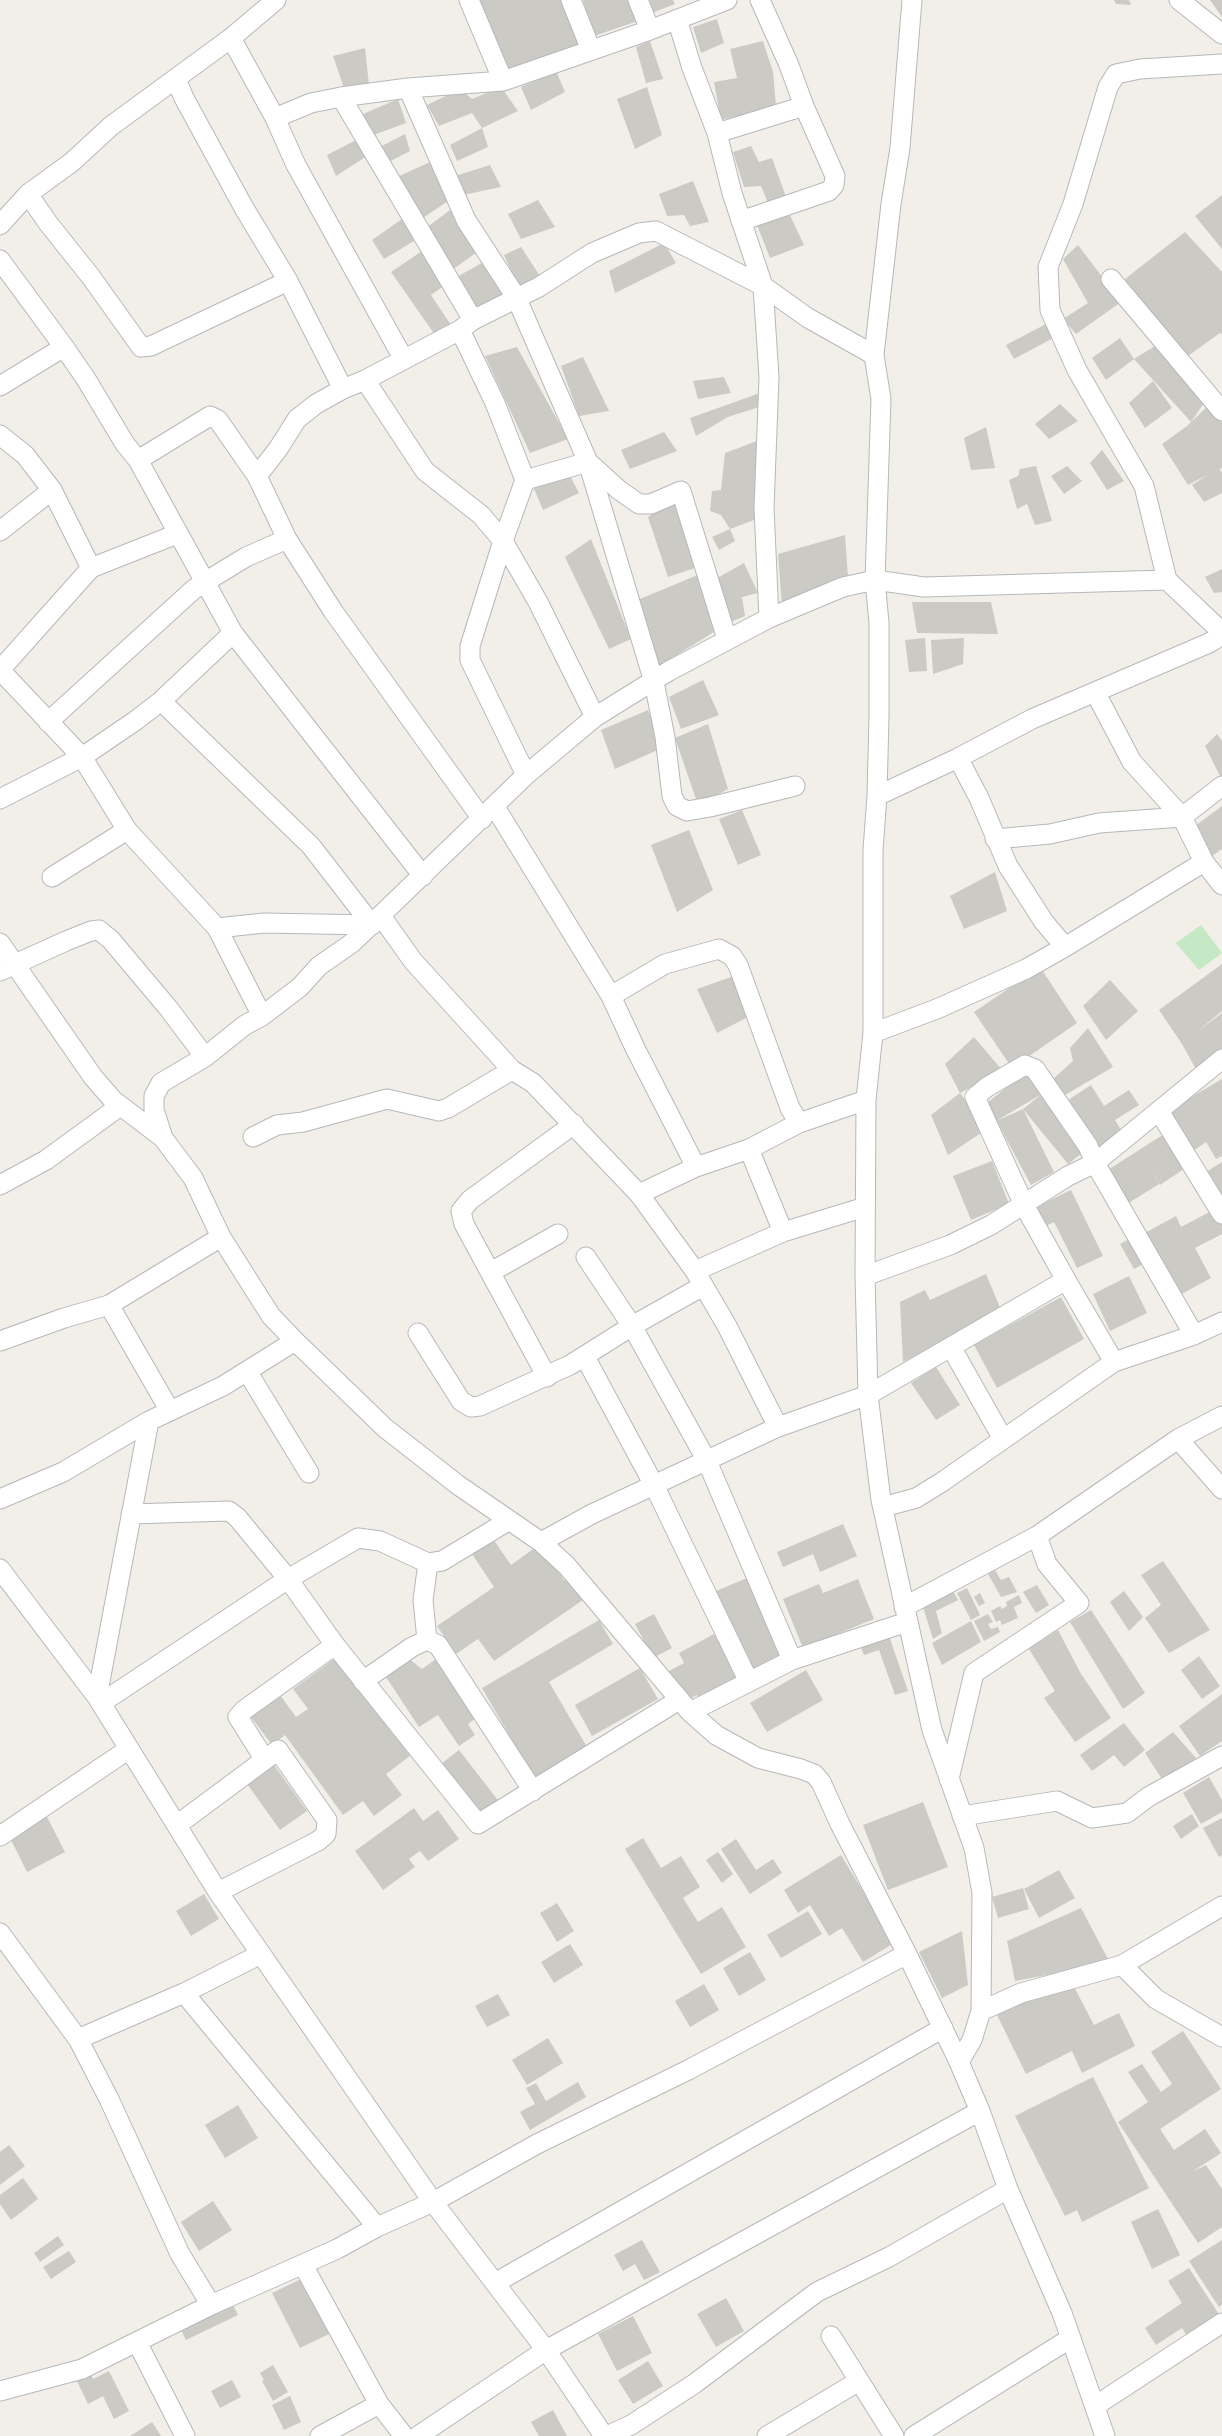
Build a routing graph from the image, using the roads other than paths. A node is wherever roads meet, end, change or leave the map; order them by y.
1 (276, 0) edge
2 (470, 0) edge
3 (571, 0) edge
4 (638, 0) edge
5 (760, 0) edge
6 (912, 0) edge
7 (1179, 0) edge
8 (721, 1) edge
9 (677, 19) junction
10 (650, 30) junction
11 (1222, 34) edge
12 (231, 38) junction
13 (591, 50) junction
14 (1222, 64) edge
15 (176, 80) junction
16 (503, 81) junction
17 (408, 88) junction
18 (341, 97) junction
19 (804, 106) junction
20 (275, 118) junction
21 (717, 133) junction
22 (28, 194) junction
23 (741, 221) junction
24 (0, 225) edge
25 (0, 260) edge
26 (1111, 279) dead end
27 (288, 281) junction
28 (763, 286) junction
29 (516, 297) junction
30 (466, 325) junction
31 (64, 347) junction
32 (874, 355) junction
33 (404, 358) junction
34 (365, 380) junction
35 (0, 386) edge
36 (343, 389) junction
37 (1222, 411) edge
38 (0, 434) edge
39 (138, 460) junction
40 (588, 462) junction
41 (257, 476) junction
42 (525, 480) junction
43 (52, 490) junction
44 (0, 531) edge
45 (177, 534) junction
46 (287, 539) junction
47 (503, 541) junction
48 (91, 568) junction
49 (875, 580) junction
50 (1167, 580) junction
51 (205, 582) junction
52 (769, 618) junction
53 (233, 633) junction
54 (1222, 634) edge
55 (727, 640) junction
56 (654, 682) junction
57 (1095, 692) junction
58 (161, 701) junction
59 (595, 717) junction
60 (48, 722) junction
61 (82, 757) junction
62 (958, 758) junction
63 (526, 775) junction
64 (795, 786) dead end
65 (1222, 786) edge
66 (877, 796) junction
67 (0, 799) edge
68 (488, 813) junction
69 (1182, 817) junction
70 (127, 830) junction
71 (995, 839) junction
72 (1204, 862) junction
73 (52, 876) dead end
74 (423, 876) junction
75 (1222, 885) edge
76 (377, 920) junction
77 (217, 928) junction
78 (0, 943) edge
79 (1064, 947) junction
80 (7, 968) edge
81 (611, 996) junction
82 (262, 1016) junction
83 (872, 1033) junction
84 (205, 1056) junction
85 (1222, 1059) edge
86 (512, 1070) junction
87 (866, 1100) junction
88 (120, 1106) junction
89 (1159, 1112) junction
90 (799, 1123) junction
91 (574, 1124) junction
92 (253, 1136) dead end
93 (163, 1138) junction
94 (749, 1149) junction
95 (1095, 1163) junction
96 (696, 1167) junction
97 (0, 1185) edge
98 (639, 1194) junction
99 (1024, 1205) junction
100 (865, 1207) junction
101 (1222, 1214) edge
102 (783, 1232) junction
103 (558, 1234) dead end
104 (221, 1237) junction
105 (586, 1257) dead end
106 (491, 1272) junction
107 (865, 1276) junction
108 (699, 1278) junction
109 (1066, 1280) junction
110 (109, 1304) junction
111 (1222, 1322) edge
112 (632, 1326) junction
113 (418, 1332) dead end
114 (1194, 1335) junction
115 (0, 1341) edge
116 (295, 1341) junction
117 (951, 1347) junction
118 (585, 1357) junction
119 (1114, 1362) junction
120 (247, 1371) junction
121 (547, 1377) junction
122 (868, 1395) junction
123 (170, 1411) junction
124 (1222, 1416) edge
125 (149, 1421) junction
126 (778, 1427) junction
127 (1003, 1439) junction
128 (1178, 1439) junction
129 (707, 1461) junction
130 (309, 1473) dead end
131 (654, 1485) junction
132 (1222, 1489) edge
133 (0, 1499) edge
134 (883, 1507) junction
135 (131, 1514) junction
136 (508, 1521) junction
137 (1037, 1536) junction
138 (541, 1542) junction
139 (428, 1563) junction
140 (1, 1572) edge
141 (288, 1580) junction
142 (905, 1614) junction
143 (427, 1640) junction
144 (335, 1645) junction
145 (792, 1660) junction
146 (363, 1681) junction
147 (750, 1682) junction
148 (99, 1700) junction
149 (685, 1706) junction
150 (129, 1749) junction
151 (1222, 1756) edge
152 (265, 1760) junction
153 (948, 1781) junction
154 (533, 1791) junction
155 (962, 1816) junction
156 (177, 1826) junction
157 (0, 1836) edge
158 (218, 1892) junction
159 (1222, 1906) edge
160 (0, 1933) edge
161 (262, 1954) junction
162 (907, 1954) junction
163 (1122, 1965) junction
164 (184, 1993) junction
165 (981, 2011) junction
166 (943, 2028) junction
167 (1222, 2037) edge
168 (78, 2039) junction
169 (959, 2062) junction
170 (980, 2111) junction
171 (1008, 2189) junction
172 (433, 2202) junction
173 (377, 2227) junction
174 (303, 2265) junction
175 (495, 2283) junction
176 (211, 2306) junction
177 (1222, 2323) edge
178 (831, 2336) dead end
179 (1071, 2338) junction
180 (137, 2342) junction
181 (546, 2350) junction
182 (859, 2381) junction
183 (0, 2391) edge
184 (379, 2404) junction
185 (1095, 2406) junction
186 (184, 2436) edge
187 (320, 2436) edge
188 (404, 2436) edge
189 (418, 2436) edge
190 (606, 2436) edge
191 (766, 2436) edge
192 (894, 2436) edge
193 (914, 2436) edge
194 (1105, 2436) edge

1 - 12 street
2 - 16 street
3 - 13 street
4 - 10 street
5 - 19 street
6 - 32 street
7 - 11 street
8 - 9 street
9 - 10 street
9 - 21 street
10 - 13 street
12 - 15 street
12 - 20 street
13 - 16 street
14 - 50 street
15 - 22 street
15 - 27 street
16 - 17 street
17 - 18 street
17 - 29 street
18 - 20 street
18 - 30 street
19 - 21 street
19 - 23 street
20 - 33 street
21 - 23 street
22 - 24 street
22 - 27 street
23 - 28 street
25 - 31 street
26 - 37 street
27 - 36 street
28 - 29 street
28 - 32 street
28 - 52 street
29 - 30 street
29 - 40 street
30 - 33 street
30 - 42 street
31 - 35 street
31 - 39 street
32 - 49 street
33 - 34 street
34 - 36 street
34 - 47 street
36 - 41 street
38 - 43 street
39 - 41 street
39 - 45 street
40 - 42 street
40 - 55 street
40 - 56 street
41 - 46 street
42 - 47 street
43 - 44 street
43 - 48 street
45 - 48 street
45 - 51 street
46 - 51 street
46 - 68 street
47 - 59 street
47 - 63 street
48 - 60 street
49 - 50 street
49 - 52 street
49 - 66 street
50 - 54 street
51 - 53 street
51 - 60 street
52 - 55 street
53 - 58 street
53 - 74 street
54 - 57 street
55 - 56 street
56 - 59 street
56 - 64 street
57 - 62 street
57 - 69 street
58 - 61 street
58 - 76 street
59 - 63 street
60 - 61 street
61 - 67 street
61 - 70 street
62 - 66 street
62 - 71 street
63 - 68 street
65 - 69 street
66 - 83 street
68 - 74 street
68 - 81 street
69 - 71 street
69 - 72 street
70 - 73 street
70 - 77 street
71 - 79 street
72 - 75 street
72 - 79 street
74 - 76 street
76 - 77 street
76 - 82 street
76 - 86 street
77 - 82 street
78 - 80 street
79 - 83 street
80 - 84 street
80 - 88 street
81 - 90 street
81 - 96 street
82 - 84 street
83 - 87 street
84 - 93 street
85 - 89 street
86 - 91 street
86 - 92 street
87 - 90 street
87 - 100 street
88 - 93 street
88 - 97 street
89 - 95 street
89 - 101 street
90 - 94 street
91 - 98 street
91 - 106 street
93 - 104 street
94 - 96 street
94 - 102 street
95 - 99 street
95 - 99 street
95 - 114 street
96 - 98 street
98 - 108 street
99 - 107 street
99 - 109 street
100 - 102 street
100 - 107 street
102 - 108 street
103 - 106 street
104 - 110 street
104 - 116 street
105 - 112 street
106 - 121 street
107 - 122 street
108 - 112 street
108 - 126 street
109 - 117 street
109 - 119 street
110 - 115 street
110 - 123 street
111 - 114 street
112 - 118 street
112 - 129 street
113 - 121 street
114 - 119 street
116 - 120 street
116 - 136 street
117 - 122 street
117 - 127 street
118 - 121 street
118 - 131 street
119 - 127 street
120 - 123 street
120 - 130 street
122 - 126 street
122 - 134 street
123 - 125 street
124 - 128 street
125 - 133 street
125 - 135 street
126 - 129 street
127 - 134 street
128 - 132 street
128 - 137 street
129 - 131 street
129 - 145 street
131 - 138 street
131 - 147 street
134 - 142 street
135 - 141 street
135 - 148 street
136 - 138 street
136 - 139 street
137 - 142 street
137 - 153 street
138 - 149 street
139 - 141 street
139 - 143 street
140 - 148 street
141 - 144 street
141 - 148 street
142 - 145 street
142 - 153 street
143 - 146 street
143 - 154 street
144 - 146 street
144 - 152 street
145 - 147 street
146 - 154 street
147 - 149 street
148 - 150 street
149 - 154 street
149 - 162 street
150 - 156 street
150 - 157 street
151 - 155 street
152 - 156 street
152 - 158 street
153 - 155 street
155 - 165 street
156 - 158 street
158 - 161 street
159 - 163 street
160 - 168 street
161 - 164 street
161 - 172 street
162 - 166 street
162 - 172 street
163 - 165 street
163 - 167 street
164 - 168 street
164 - 173 street
165 - 169 street
166 - 169 street
166 - 175 street
168 - 176 street
169 - 170 street
170 - 171 street
170 - 181 street
171 - 179 street
171 - 190 street
172 - 173 street
172 - 175 street
173 - 174 street
174 - 176 street
174 - 184 street
175 - 181 street
176 - 180 street
177 - 185 street
178 - 182 street
179 - 185 street
179 - 193 street
180 - 183 street
180 - 186 street
181 - 189 street
181 - 190 street
182 - 191 street
182 - 192 street
184 - 187 street
184 - 188 street
185 - 194 street

